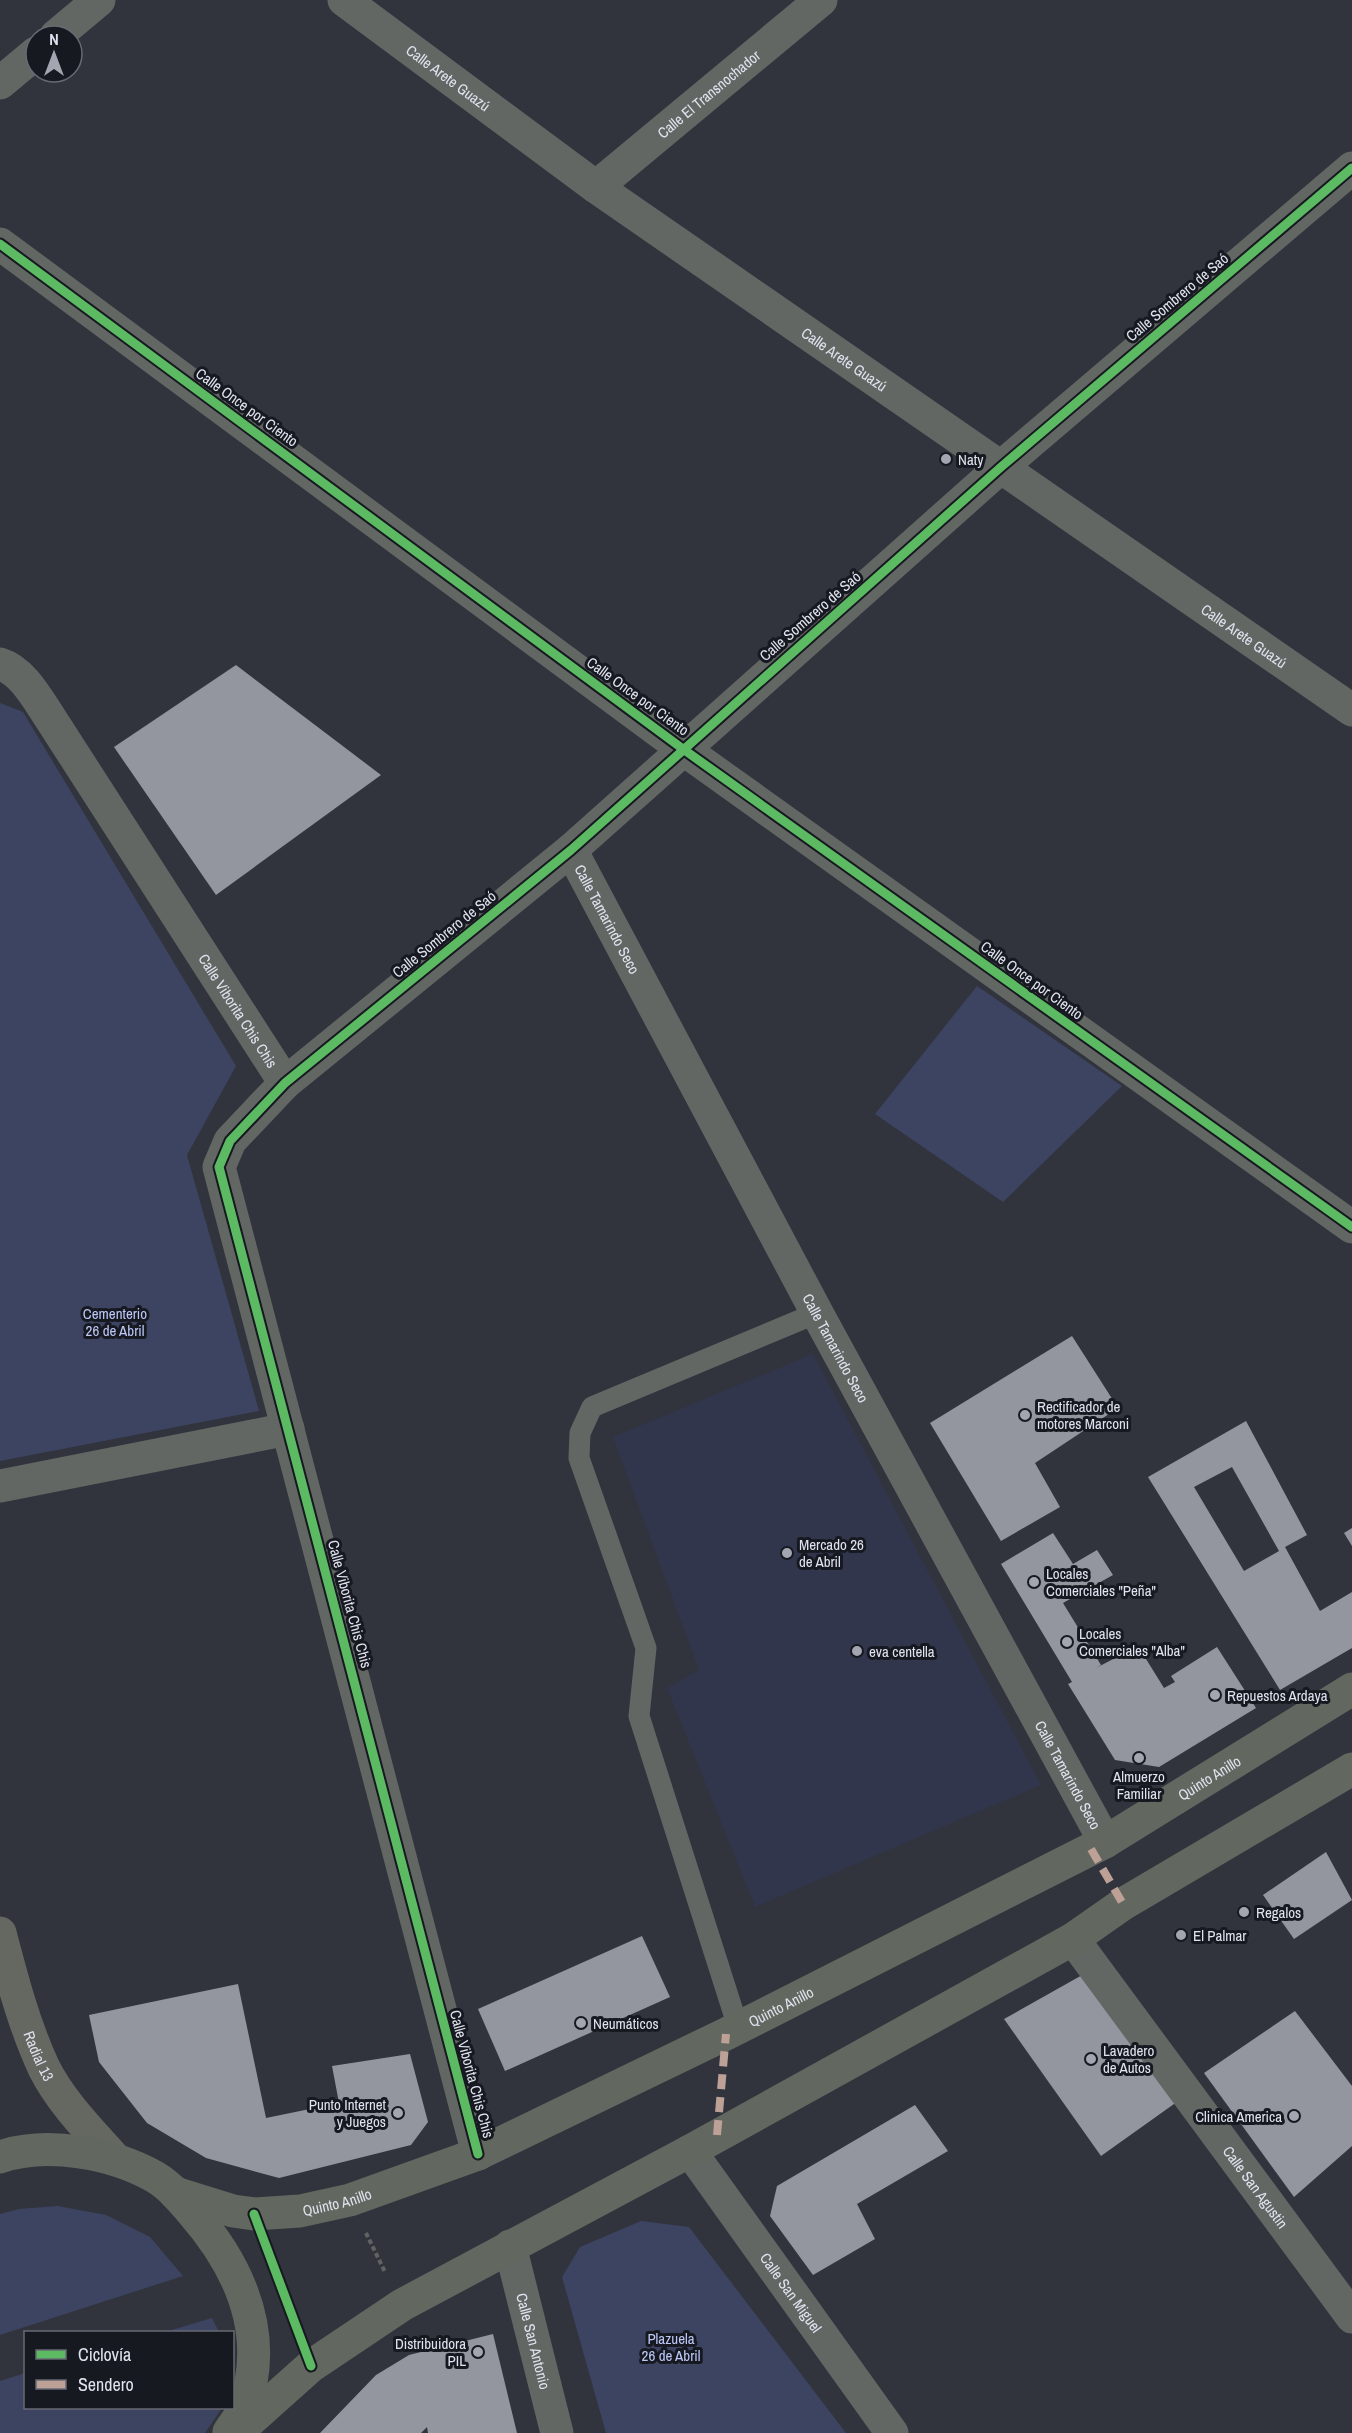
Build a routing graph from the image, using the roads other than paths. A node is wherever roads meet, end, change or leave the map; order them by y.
1 (99, 0) edge
2 (344, 0) edge
3 (821, 0) edge
4 (70, 24) edge
5 (24, 63) edge
6 (0, 83) edge
7 (1352, 168) edge
8 (596, 187) junction
9 (0, 244) edge
10 (1001, 467) junction
11 (0, 664) edge
12 (1351, 709) edge
13 (683, 748) junction
14 (571, 850) junction
15 (285, 1083) junction
16 (1352, 1227) edge
17 (817, 1313) junction
18 (288, 1429) junction
19 (0, 1486) edge
20 (1352, 1689) edge
21 (1352, 1769) edge
22 (1105, 1842) junction
23 (0, 1933) edge
24 (1073, 1939) junction
25 (738, 2027) junction
26 (690, 2151) junction
27 (478, 2154) junction
28 (0, 2157) edge
29 (115, 2159) junction
30 (175, 2193) junction
31 (510, 2247) junction
32 (1352, 2317) edge
33 (229, 2433) edge
34 (236, 2433) edge
35 (558, 2433) edge
36 (892, 2433) edge

1 - 4 street
2 - 8 street, Calle Arete Guazú
3 - 8 street, Calle El Transnochador
5 - 6 street
7 - 10 street, Calle Sombrero de Saó
8 - 10 street, Calle Arete Guazú
9 - 13 street, Calle Once por Ciento
10 - 12 street, Calle Arete Guazú
10 - 13 street, Calle Sombrero de Saó
11 - 15 street, Calle Viborita Chis Chis
13 - 14 street, Calle Sombrero de Saó
13 - 16 street, Calle Once por Ciento
14 - 15 street, Calle Sombrero de Saó
14 - 17 street, Calle Tamarindo Seco
15 - 18 street, Calle Viborita Chis Chis
17 - 22 street, Calle Tamarindo Seco
17 - 25 lane
18 - 19 street
18 - 27 street, Calle Viborita Chis Chis
20 - 22 main road, Quinto Anillo
21 - 24 main road
22 - 25 main road, Quinto Anillo
23 - 29 main road, Radial 13
24 - 26 main road
24 - 32 street, Calle San Agustin
25 - 27 main road, Quinto Anillo
26 - 31 main road
26 - 36 street, Calle San Miguel
27 - 30 main road, Quinto Anillo
28 - 29 main road
29 - 30 main road
30 - 33 main road
31 - 34 main road
31 - 35 street, Calle San Antonio

